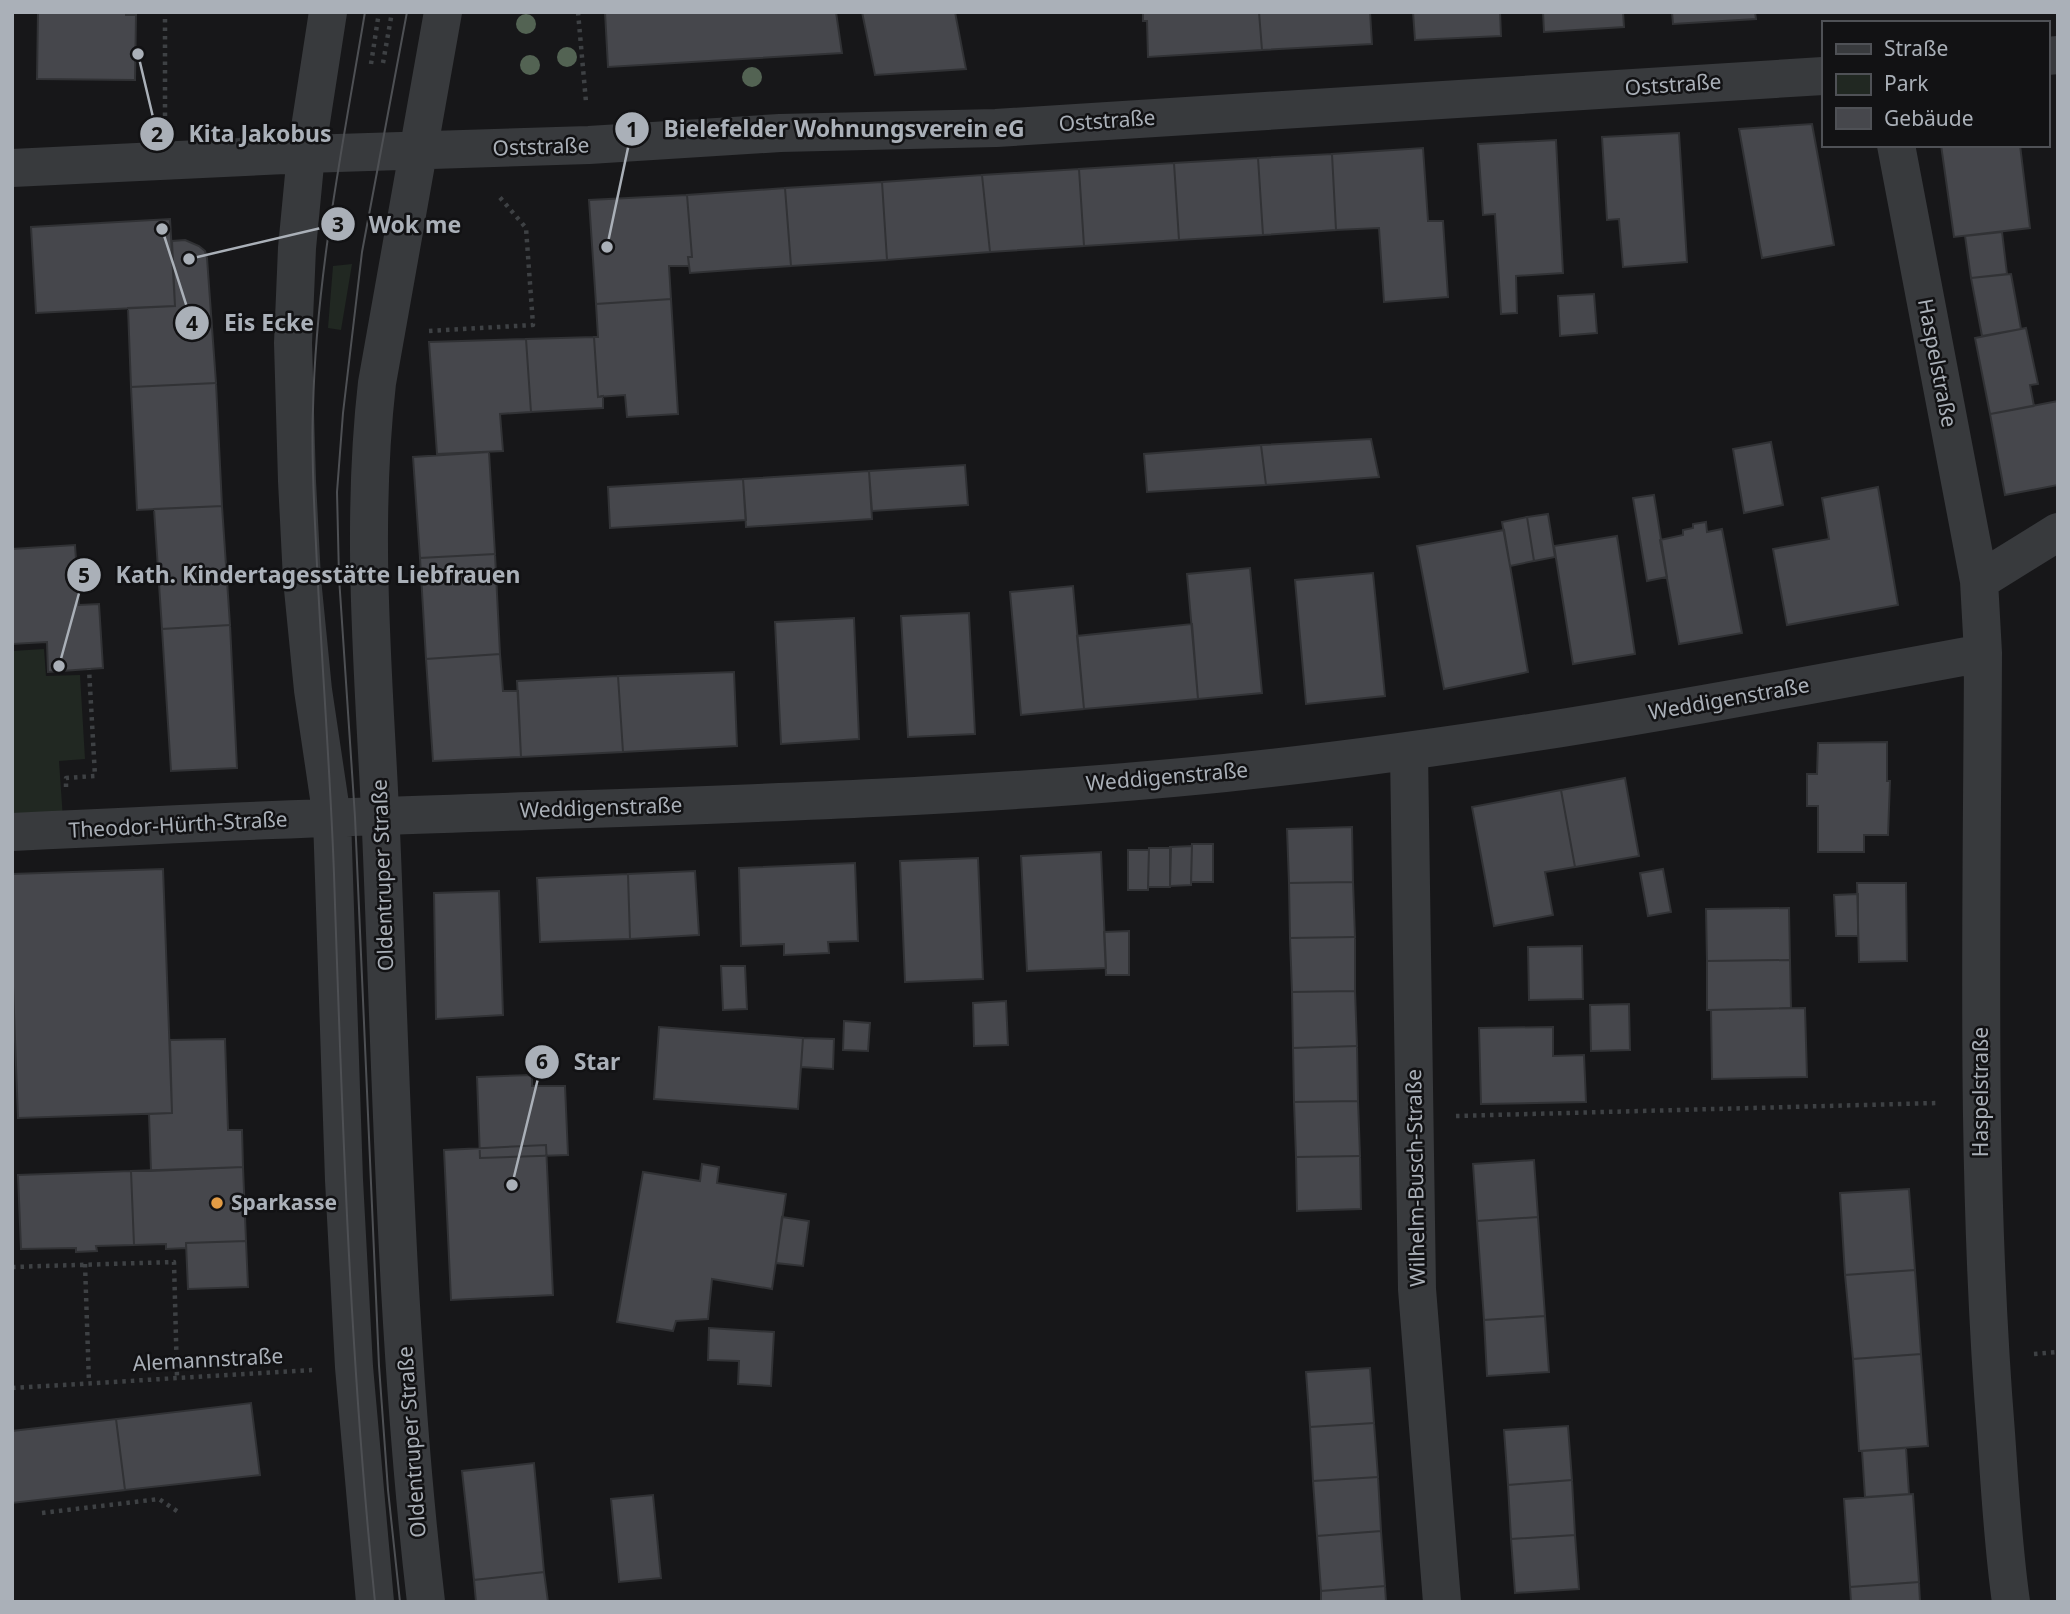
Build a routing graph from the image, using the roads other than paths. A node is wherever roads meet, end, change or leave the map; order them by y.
1 (328, 12) edge
2 (443, 12) edge
3 (1822, 76) edge
4 (1896, 147) edge
5 (417, 152) junction
6 (306, 154) junction
7 (12, 168) edge
8 (2058, 532) edge
9 (1979, 581) junction
10 (1983, 653) junction
11 (1409, 752) junction
12 (381, 816) junction
13 (338, 817) junction
14 (12, 832) edge
15 (375, 1602) edge
16 (426, 1602) edge
17 (1442, 1602) edge
18 (2011, 1602) edge

1 - 6 street
2 - 5 street, Oldentruper Straße
3 - 5 street, Oststraße
4 - 9 street, Haspelstraße
5 - 6 street, Oststraße
5 - 12 street, Oldentruper Straße
6 - 7 street, Oststraße
6 - 13 street
8 - 9 street
9 - 10 street, Haspelstraße
10 - 11 street, Weddigenstraße
10 - 18 street, Haspelstraße
11 - 12 street, Weddigenstraße
11 - 17 street, Wilhelm-Busch-Straße
12 - 13 street, Weddigenstraße
12 - 16 street, Oldentruper Straße
13 - 14 street, Theodor-Hürth-Straße
13 - 15 street

